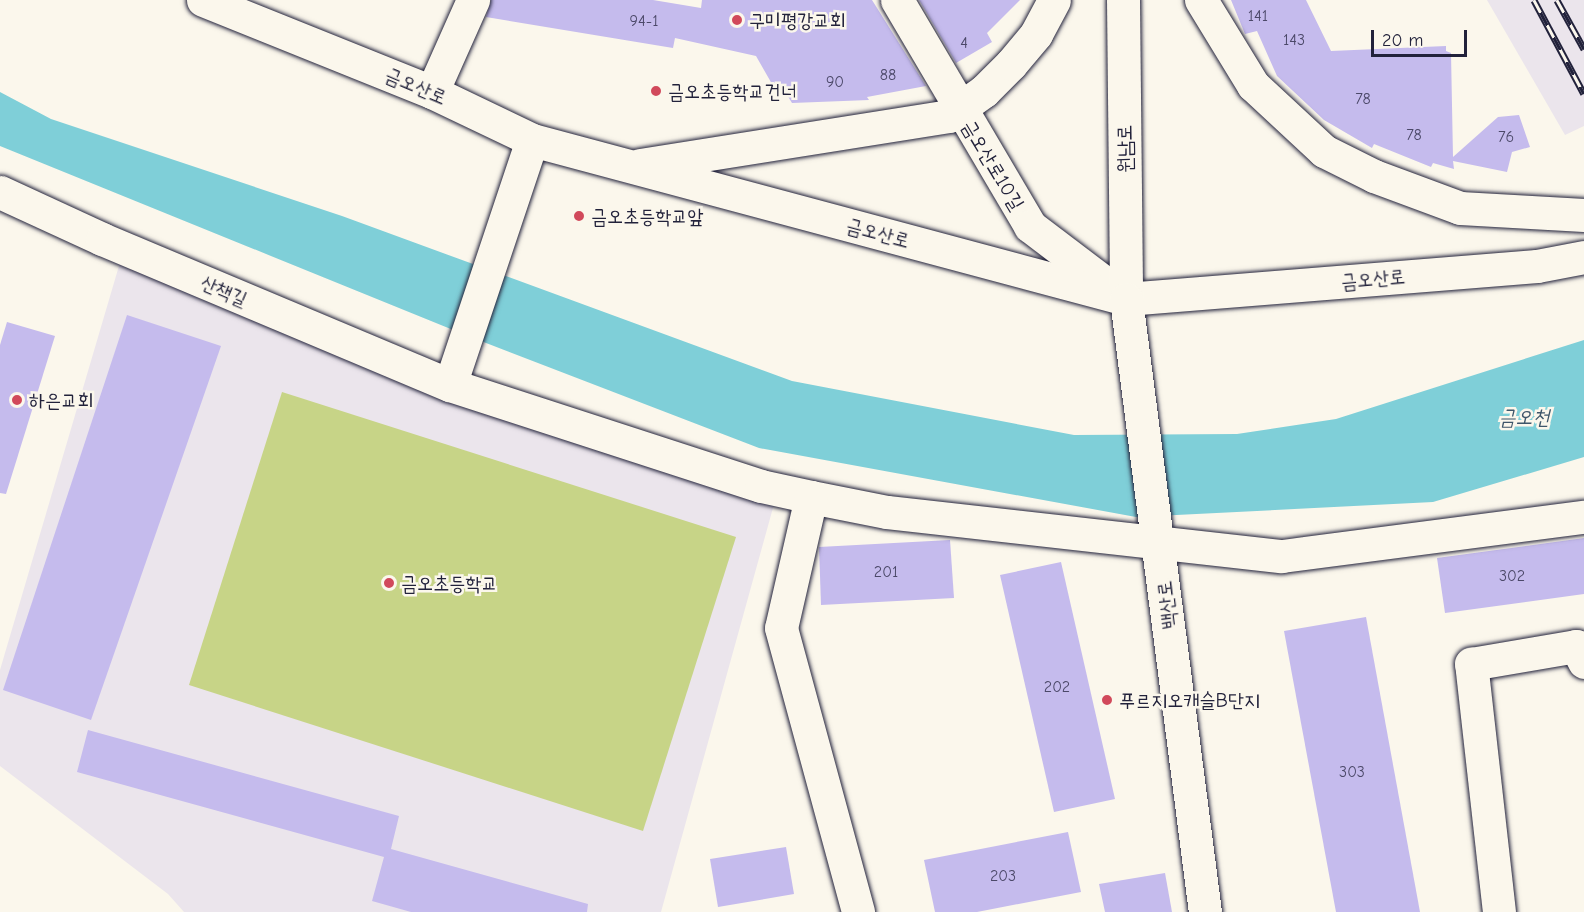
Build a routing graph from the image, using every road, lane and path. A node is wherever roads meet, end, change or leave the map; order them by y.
1 (203, 0) edge
2 (473, 0) edge
3 (897, 0) edge
4 (1054, 0) edge
5 (1123, 0) edge
6 (1201, 0) edge
7 (432, 92) junction
8 (959, 109) junction
9 (532, 140) junction
10 (626, 167) junction
11 (0, 192) edge
12 (1584, 215) edge
13 (1584, 256) edge
14 (1126, 299) junction
15 (450, 385) junction
16 (810, 497) junction
17 (1584, 517) edge
18 (1160, 545) junction
19 (1584, 662) edge
20 (1208, 905) edge
21 (858, 912) edge
22 (1499, 912) edge

1 - 7 street, 금오산로
2 - 7 street
3 - 8 street, 금오산로10길
4 - 8 street
5 - 14 street, 원남로
6 - 12 street
7 - 9 street, 금오산로
8 - 10 street
8 - 14 street, 금오산로10길
9 - 10 street, 금오산로
9 - 15 street
10 - 14 street, 금오산로
11 - 15 street, 산책길
13 - 14 street, 금오산로
14 - 18 street, 백산로
15 - 16 street, 산책길
16 - 18 street, 산책길
16 - 21 street
17 - 18 street, 산책길
18 - 20 street, 백산로
19 - 22 street

